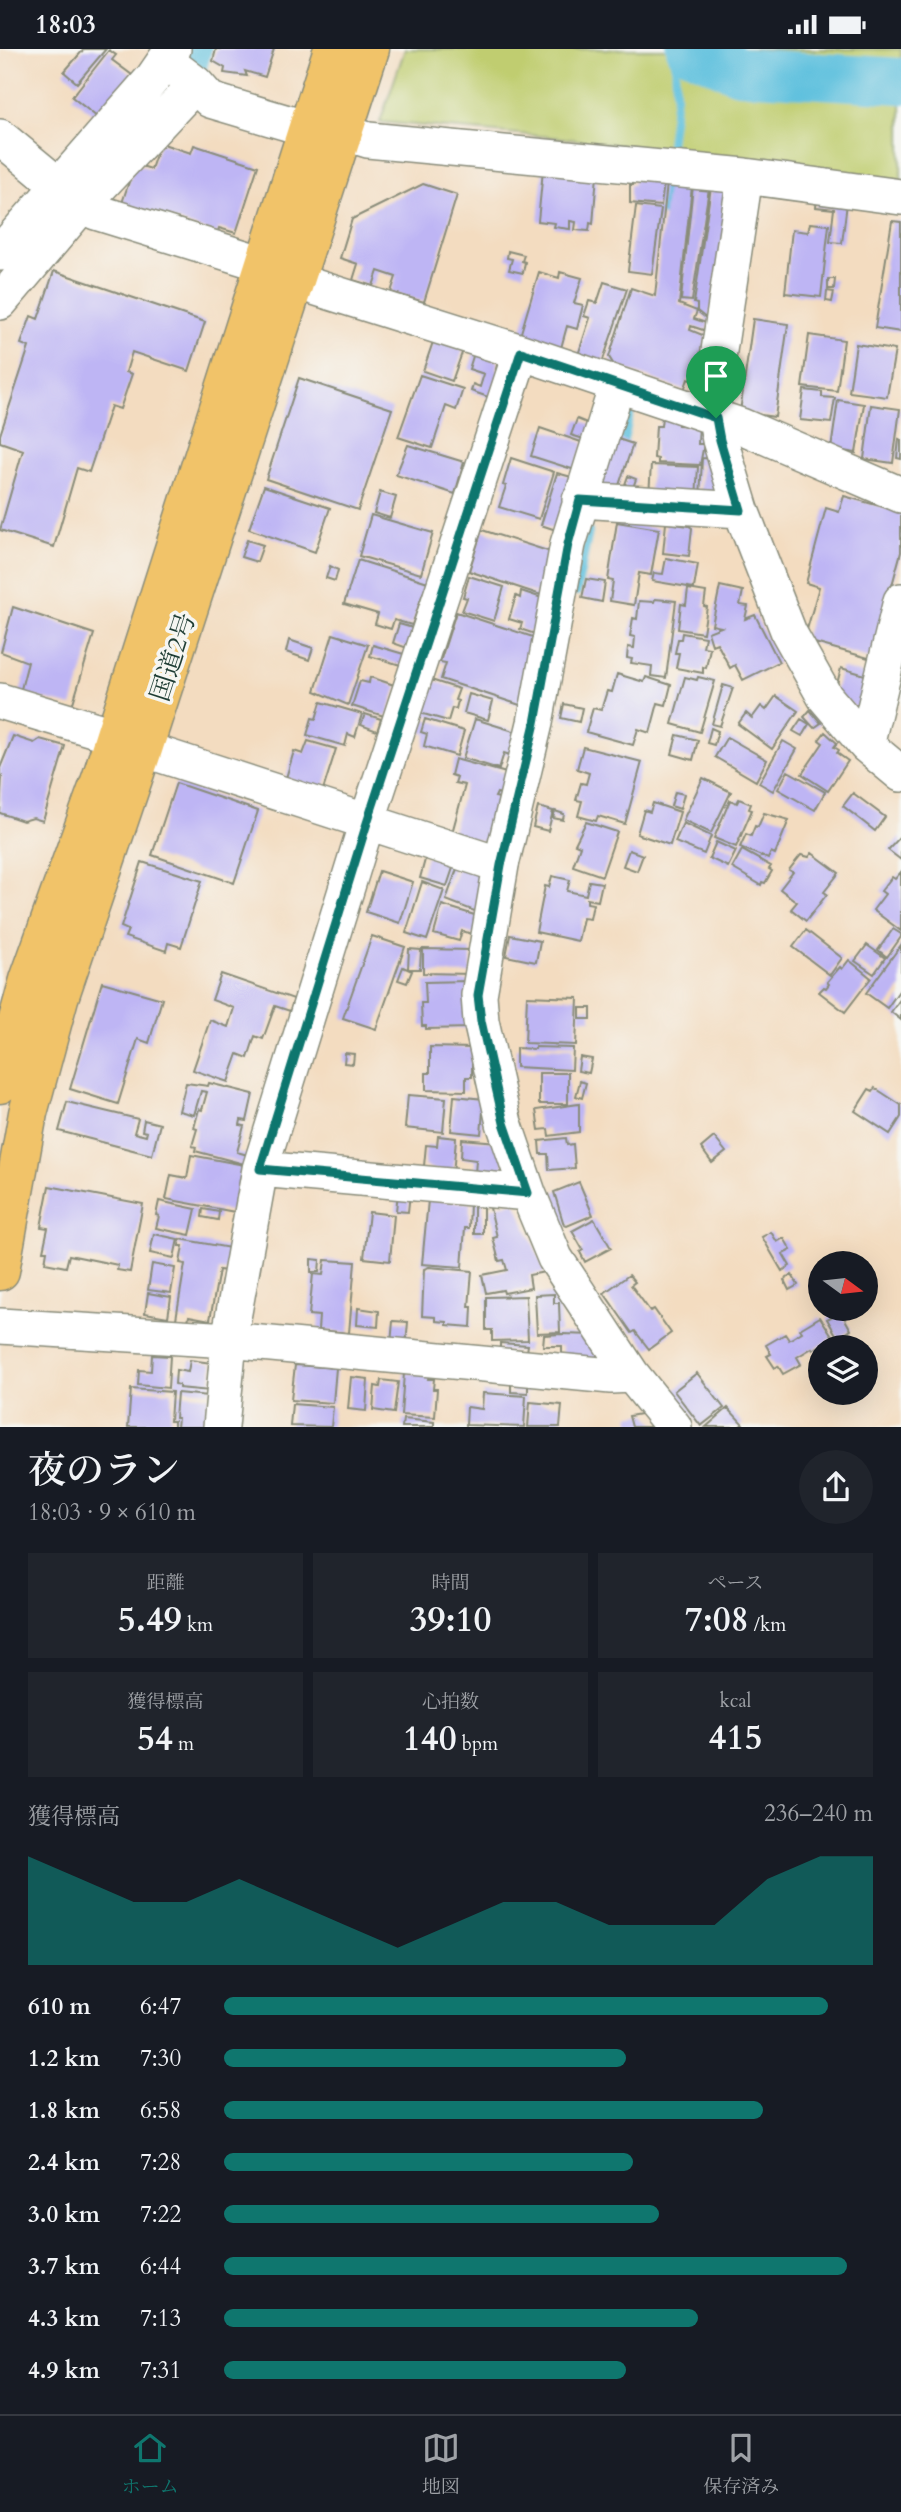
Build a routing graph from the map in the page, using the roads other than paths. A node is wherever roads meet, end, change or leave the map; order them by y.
1 (333, 49) edge
2 (370, 49) edge
3 (176, 66) edge
4 (325, 130) junction
5 (0, 137) edge
6 (745, 176) junction
7 (70, 195) junction
8 (901, 197) edge
9 (0, 253) edge
10 (279, 272) junction
11 (0, 302) edge
12 (521, 352) junction
13 (617, 384) junction
14 (716, 418) junction
15 (901, 495) edge
16 (580, 500) junction
17 (741, 510) junction
18 (901, 601) edge
19 (0, 701) edge
20 (129, 744) junction
21 (866, 745) junction
22 (901, 775) edge
23 (367, 823) junction
24 (501, 865) junction
25 (0, 1084) edge
26 (260, 1169) junction
27 (528, 1193) junction
28 (0, 1271) edge
29 (0, 1326) edge
30 (229, 1340) junction
31 (632, 1375) junction
32 (221, 1427) edge
33 (674, 1427) edge

1 - 4 highway, 国道2号
2 - 4 highway, 国道2号
3 - 4 street
3 - 7 street
4 - 6 street
4 - 10 highway, 国道2号
5 - 7 street
6 - 8 street
6 - 14 street
7 - 9 street
7 - 10 street
7 - 11 street
10 - 12 street
10 - 20 highway, 国道2号
12 - 13 street
12 - 23 street
13 - 14 street
13 - 16 street
14 - 15 street
14 - 17 street
16 - 17 street
16 - 24 street
17 - 21 street
18 - 21 street
19 - 20 street
20 - 23 street
20 - 25 highway, 国道2号
20 - 28 highway, 国道2号
21 - 22 street
23 - 24 street
23 - 26 street
24 - 27 street
26 - 27 street
26 - 30 street
27 - 31 street
29 - 30 street
30 - 31 street
30 - 32 street
31 - 33 street

